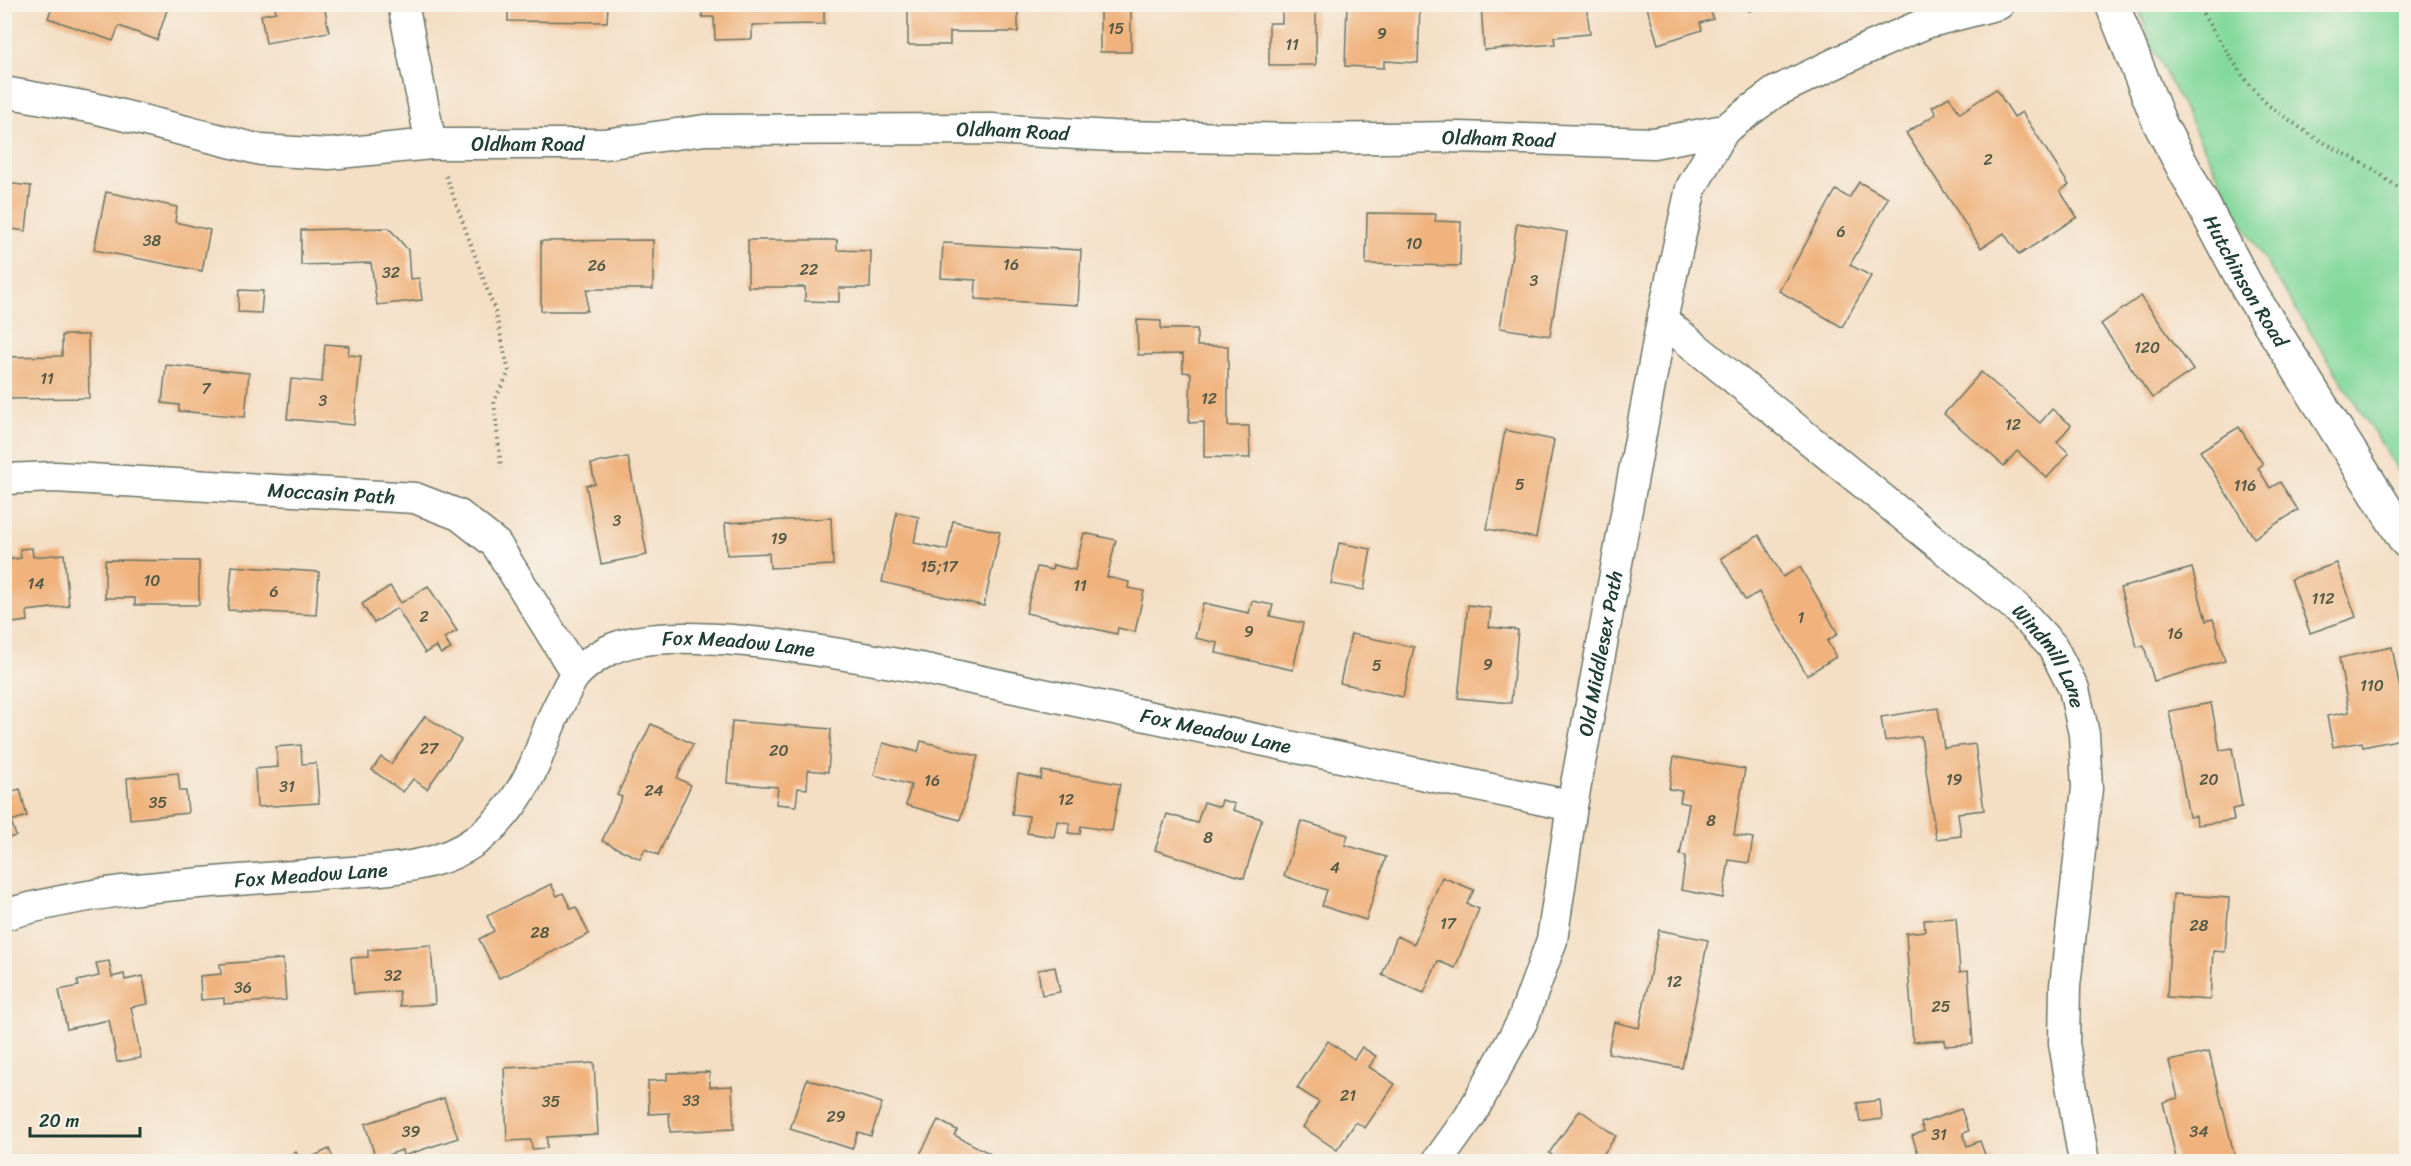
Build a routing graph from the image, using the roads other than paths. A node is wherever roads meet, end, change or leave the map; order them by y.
1 (404, 4) edge
2 (1999, 4) edge
3 (2112, 4) edge
4 (4, 92) edge
5 (1724, 130) junction
6 (433, 144) junction
7 (1662, 320) junction
8 (4, 479) edge
9 (2406, 541) edge
10 (576, 673) junction
11 (1572, 806) junction
12 (4, 915) edge
13 (1437, 1161) edge
14 (2084, 1161) edge

1 - 6 street
2 - 5 street, Oldham Road
3 - 9 street, Hutchinson Road
4 - 6 street, Oldham Road
5 - 6 street, Oldham Road
5 - 7 street, Old Middlesex Path
7 - 11 street, Old Middlesex Path
7 - 14 street, Windmill Lane
8 - 10 street, Moccasin Path
10 - 11 street, Fox Meadow Lane
10 - 12 street, Fox Meadow Lane
11 - 13 street, Old Middlesex Path

